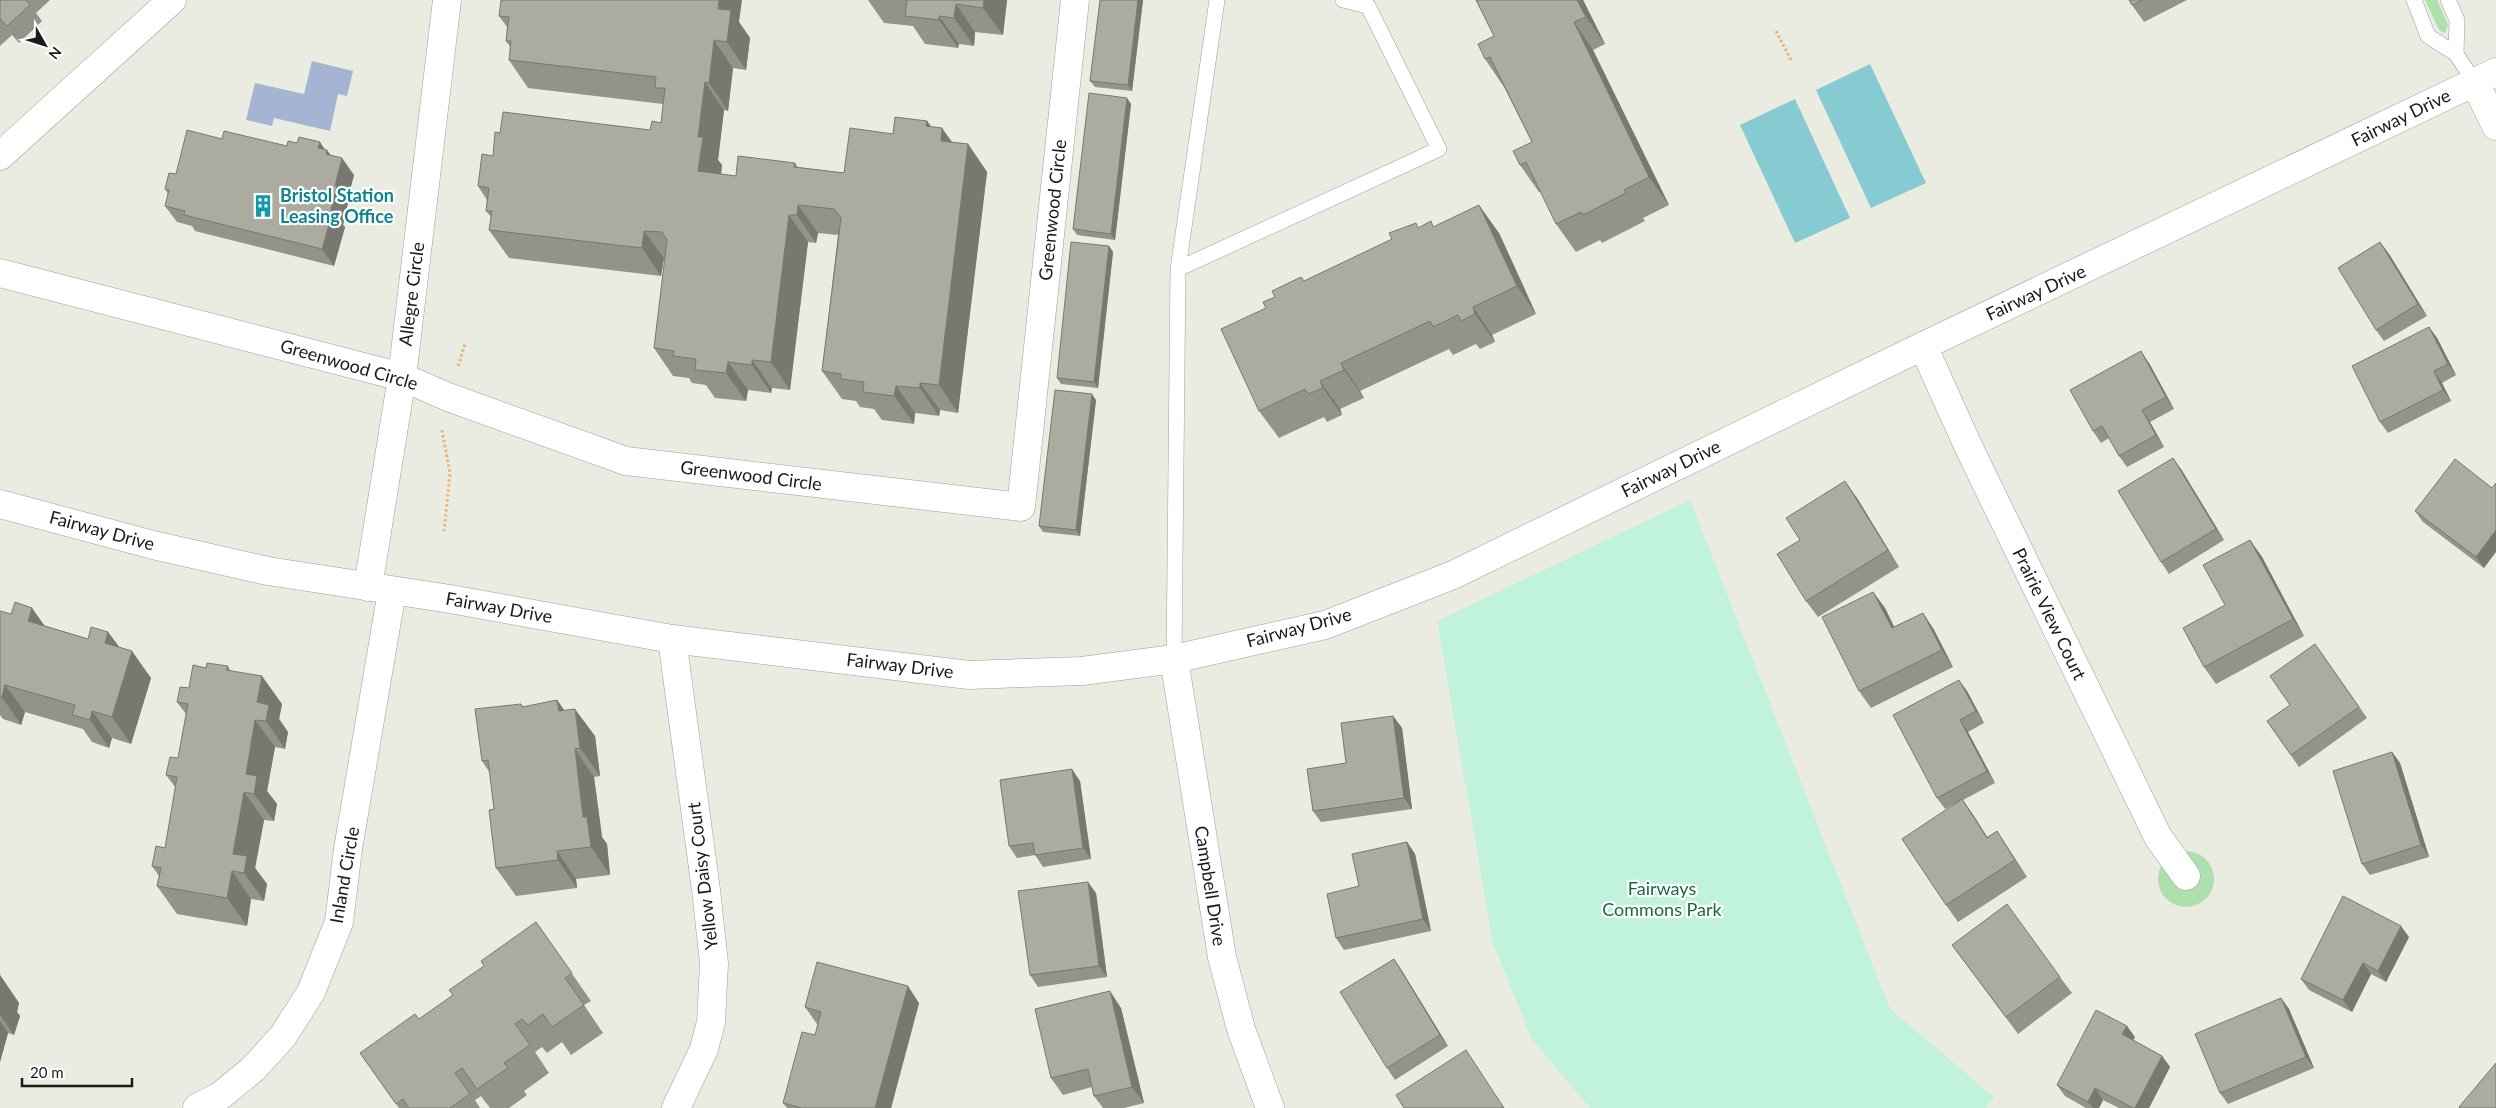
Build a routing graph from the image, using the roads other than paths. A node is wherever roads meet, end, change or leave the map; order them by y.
1 (172, 0) edge
2 (447, 0) edge
3 (1075, 0) edge
4 (1218, 0) edge
5 (1343, 0) edge
6 (2414, 0) edge
7 (2448, 0) edge
8 (2456, 54) junction
9 (2486, 78) edge
10 (2496, 126) edge
11 (0, 156) edge
12 (1178, 269) junction
13 (0, 273) edge
14 (1923, 346) junction
15 (402, 376) junction
16 (0, 504) edge
17 (380, 589) junction
18 (672, 639) junction
19 (1174, 659) junction
20 (2186, 876) dead end
21 (197, 1108) edge
22 (676, 1108) edge
23 (1270, 1108) edge

1 - 11 street
2 - 15 street, Allegre Circle
3 - 15 street, Greenwood Circle
4 - 12 lane
5 - 12 lane
6 - 8 lane
7 - 8 lane
8 - 9 lane
9 - 10 street
9 - 14 street, Fairway Drive
12 - 19 lane
13 - 15 street, Greenwood Circle
14 - 19 street, Fairway Drive
14 - 20 street, Prairie View Court
15 - 17 street, Allegre Circle
16 - 17 street, Fairway Drive
17 - 18 street, Fairway Drive
17 - 21 street, Inland Circle
18 - 19 street, Fairway Drive
18 - 22 street, Yellow Daisy Court
19 - 23 street, Campbell Drive

